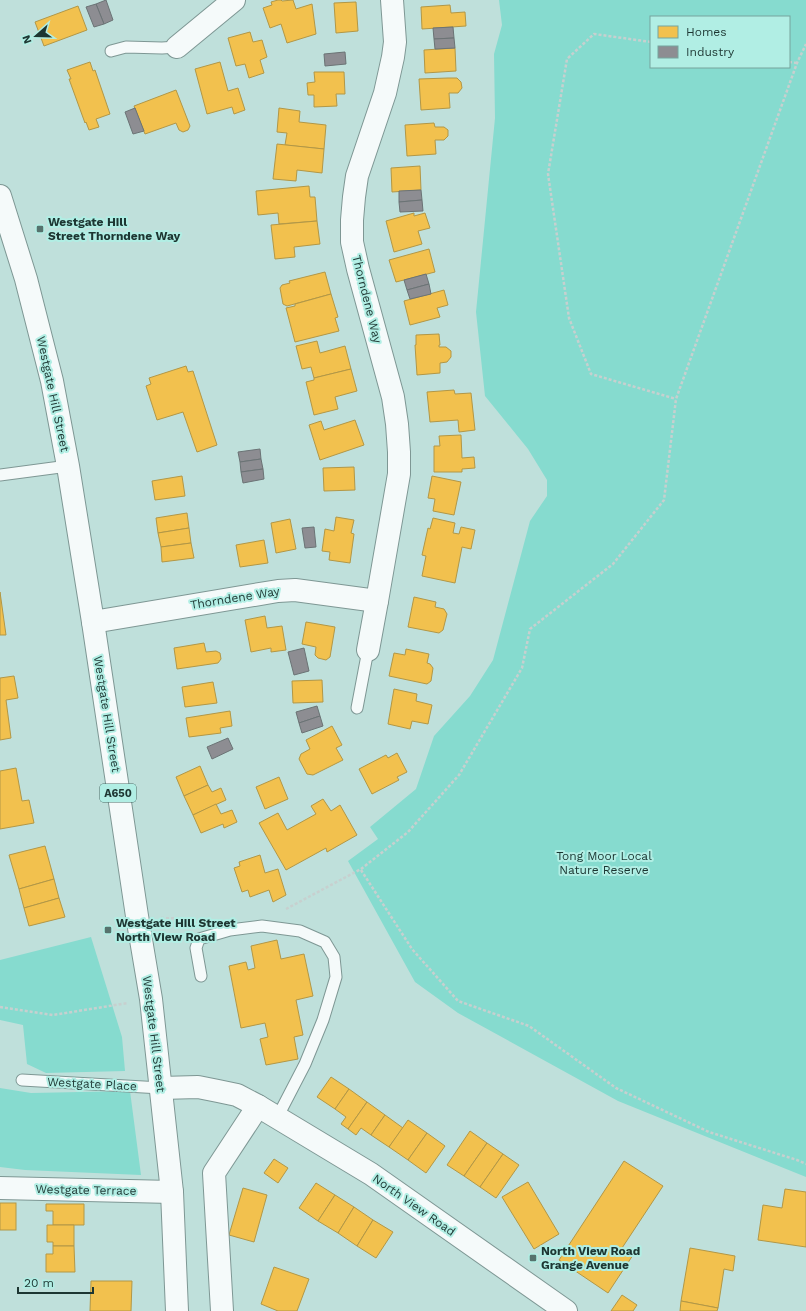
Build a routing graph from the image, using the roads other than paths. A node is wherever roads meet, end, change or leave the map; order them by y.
1 (234, 0) edge
2 (392, 0) edge
3 (177, 47) joint
4 (111, 51) dead end
5 (0, 196) edge
6 (68, 466) junction
7 (0, 476) edge
8 (377, 601) junction
9 (93, 622) junction
10 (368, 650) joint
11 (357, 708) dead end
12 (201, 976) dead end
13 (22, 1080) dead end
14 (161, 1088) junction
15 (258, 1106) junction
16 (277, 1118) junction
17 (0, 1188) edge
18 (172, 1192) junction
19 (177, 1311) edge
20 (222, 1311) edge
21 (566, 1311) edge

1 - 3 main road
2 - 8 main road, Thorndene Way
3 - 4 lane
5 - 6 main road, Westgate Hill Street / A650
6 - 7 lane
6 - 9 main road, Westgate Hill Street / A650
8 - 9 main road, Thorndene Way
8 - 10 main road, Thorndene Way
9 - 14 main road, Westgate Hill Street / A650
10 - 11 lane
12 - 16 lane
13 - 14 lane, Westgate Place
14 - 15 main road, North View Road
14 - 18 main road, Westgate Hill Street / A650
15 - 16 main road, North View Road
15 - 20 main road
16 - 21 main road, North View Road
17 - 18 main road, Westgate Terrace
18 - 19 main road, Westgate Hill Street / A650

